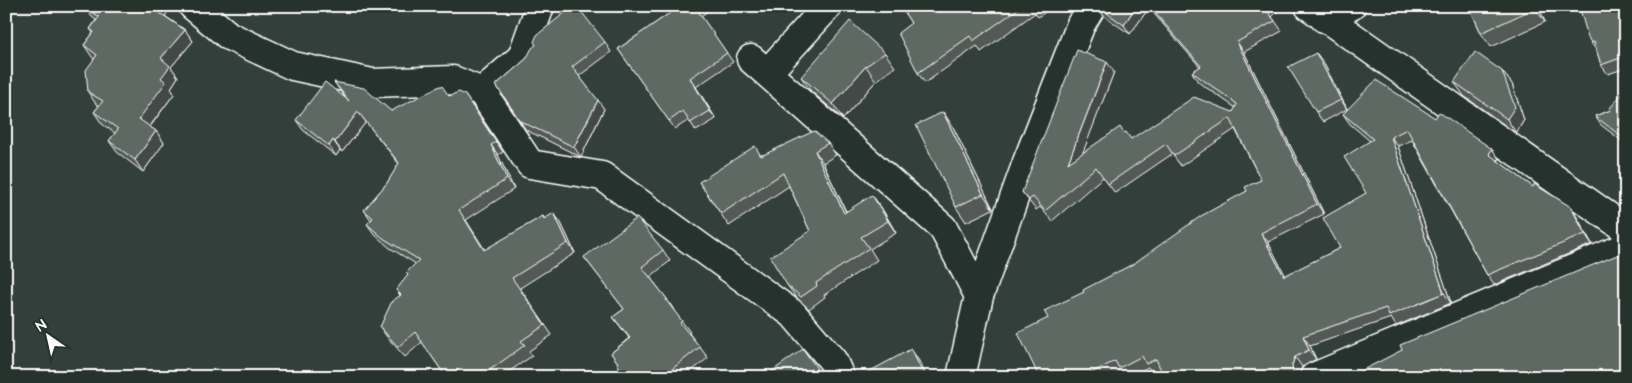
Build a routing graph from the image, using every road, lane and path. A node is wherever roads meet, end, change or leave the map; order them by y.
1 (194, 6) edge
2 (540, 6) edge
3 (828, 6) edge
4 (1092, 6) edge
5 (1351, 6) edge
6 (1316, 12) edge
7 (482, 92) junction
8 (1626, 229) edge
9 (1626, 248) edge
10 (979, 296) junction
11 (840, 377) edge
12 (962, 377) edge
13 (1314, 377) edge

1 - 7 street
2 - 7 street
3 - 10 street
4 - 10 street
5 - 6 street
6 - 8 street
7 - 11 street
9 - 13 street
10 - 12 street

